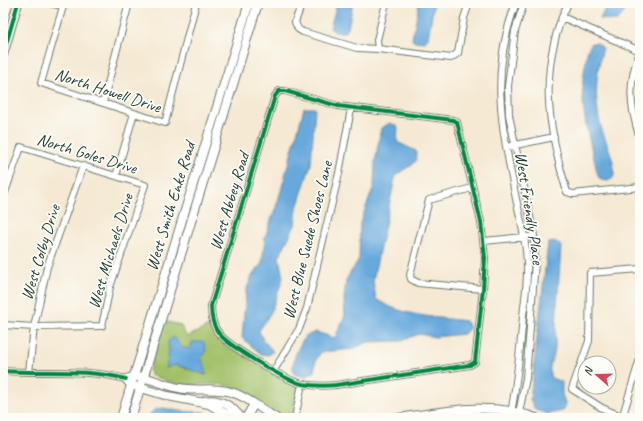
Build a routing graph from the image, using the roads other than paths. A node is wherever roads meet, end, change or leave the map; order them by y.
1 (18, 3) edge
2 (49, 3) edge
3 (129, 3) edge
4 (196, 3) edge
5 (249, 3) edge
6 (258, 3) edge
7 (302, 3) edge
8 (386, 3) edge
9 (469, 3) edge
10 (516, 3) edge
11 (524, 3) edge
12 (568, 3) edge
13 (63, 5) edge
14 (562, 17) junction
15 (378, 49) junction
16 (640, 50) edge
17 (3, 55) edge
18 (103, 103) junction
19 (351, 109) junction
20 (134, 113) junction
21 (554, 137) junction
22 (640, 138) edge
23 (514, 145) junction
24 (506, 146) junction
25 (83, 166) junction
26 (116, 176) junction
27 (145, 185) joint
28 (640, 187) edge
29 (472, 188) junction
30 (3, 198) edge
31 (534, 236) junction
32 (524, 238) junction
33 (484, 241) junction
34 (640, 269) edge
35 (484, 289) junction
36 (3, 325) edge
37 (34, 327) junction
38 (640, 359) edge
39 (3, 371) edge
40 (29, 372) junction
41 (273, 372) junction
42 (134, 376) junction
43 (143, 378) junction
44 (128, 382) junction
45 (302, 384) junction
46 (140, 388) junction
47 (201, 402) junction
48 (254, 404) junction
49 (515, 415) edge
50 (623, 417) edge
51 (121, 418) edge
52 (131, 418) edge
53 (233, 418) edge
54 (240, 418) edge
55 (246, 418) edge
56 (276, 418) edge
57 (295, 418) edge
58 (399, 418) edge
59 (465, 418) edge
60 (499, 418) edge
61 (536, 418) edge

1 - 17 street
2 - 13 street
3 - 18 street
4 - 20 street, North Howell Drive
5 - 42 street, West Smith Enke Road
6 - 43 street, West Smith Enke Road
7 - 15 street
8 - 15 street
9 - 15 street
10 - 24 street, West Friendly Place
11 - 23 street, West Friendly Place
12 - 14 street
13 - 18 street, North Howell Drive
14 - 16 street
14 - 21 street
16 - 22 street
18 - 20 street, North Howell Drive
19 - 29 street
19 - 41 street, West Blue Suede Shoes Lane
19 - 41 street, West Abbey Road
20 - 26 street
21 - 23 street
21 - 28 street
23 - 24 street
23 - 31 street, West Friendly Place
24 - 32 street, West Friendly Place
25 - 26 street, North Goles Drive
25 - 30 street, North Goles Drive
25 - 37 street, West Colby Drive
26 - 27 street, North Goles Drive
27 - 37 street, West Michaels Drive
29 - 33 street
29 - 35 street
31 - 32 street
31 - 49 street, West Friendly Place
32 - 33 street
32 - 49 street, West Friendly Place
33 - 35 street
34 - 50 street
35 - 45 street
36 - 37 street
37 - 40 street, West Colby Drive
38 - 50 street
39 - 40 street
40 - 44 street
41 - 45 street
42 - 43 street
42 - 44 street
43 - 46 street, West Smith Enke Road
43 - 48 street
44 - 46 street
44 - 51 street
45 - 57 street
46 - 47 street
46 - 52 street, West Smith Enke Road
47 - 53 street
47 - 54 street
48 - 55 street
48 - 56 street
49 - 58 street
49 - 61 street
59 - 60 street

